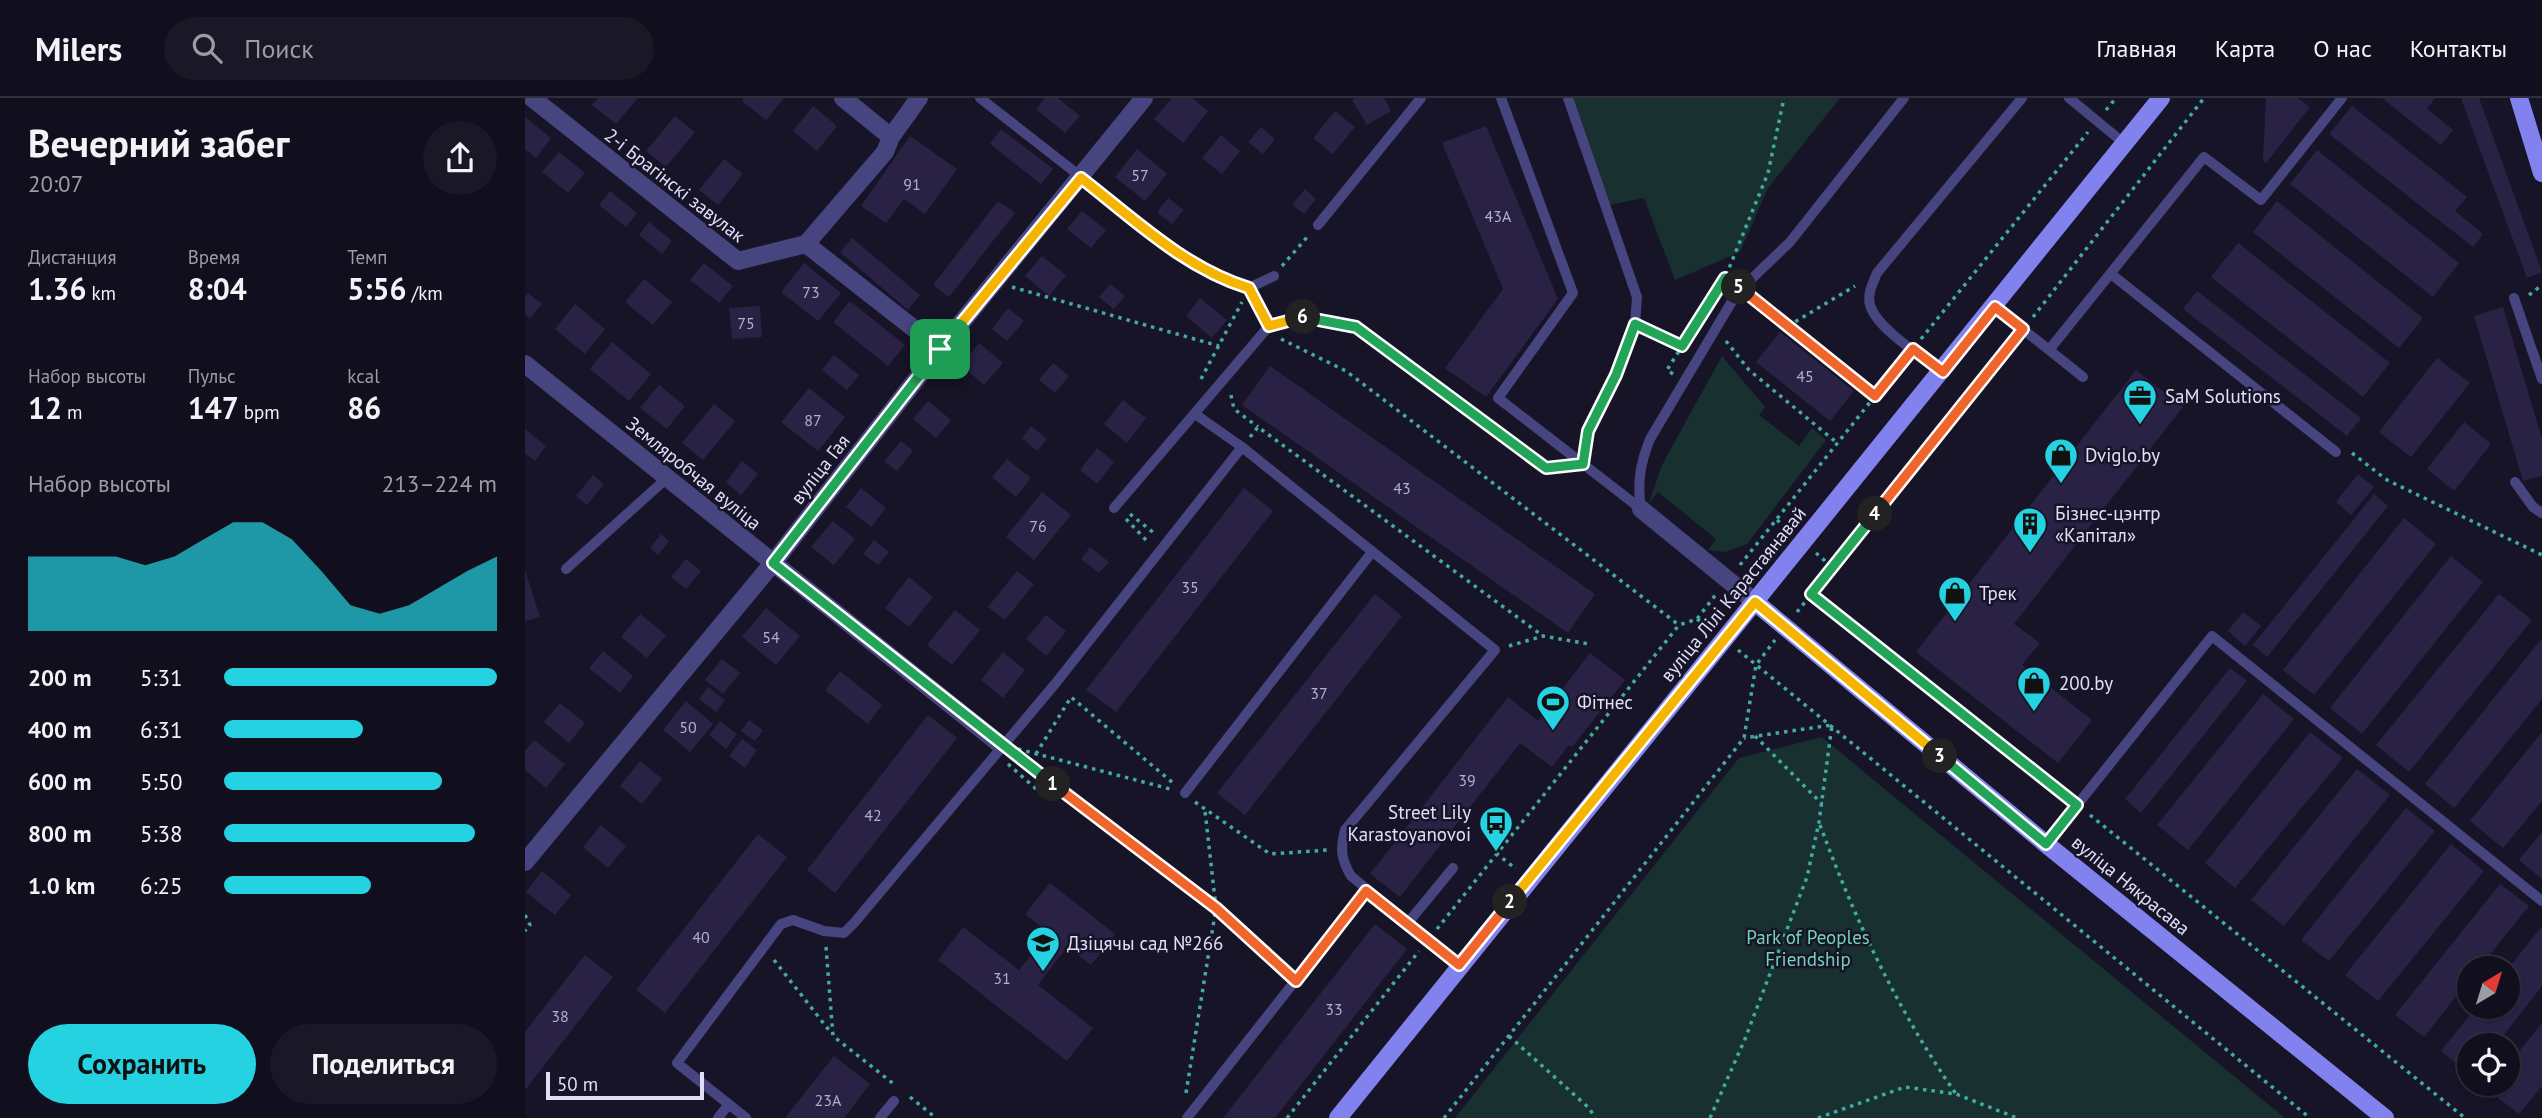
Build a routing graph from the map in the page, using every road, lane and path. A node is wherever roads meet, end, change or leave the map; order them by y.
1 (532, 98) edge
2 (843, 98) edge
3 (919, 98) edge
4 (979, 98) edge
5 (1144, 98) edge
6 (1421, 98) edge
7 (1501, 98) edge
8 (1568, 98) edge
9 (1784, 98) edge
10 (1904, 98) edge
11 (2022, 98) edge
12 (2069, 98) edge
13 (2116, 98) edge
14 (2161, 98) edge
15 (2204, 98) edge
16 (2342, 98) edge
17 (2519, 98) edge
18 (2098, 121) junction
19 (891, 137) junction
20 (2125, 144) junction
21 (2542, 173) edge
22 (1081, 178) junction
23 (1318, 225) joint
24 (806, 244) junction
25 (1877, 273) junction
26 (2111, 274) junction
27 (1274, 276) joint
28 (1725, 278) junction
29 (2542, 285) edge
30 (1010, 287) dead end
31 (1741, 289) junction
32 (2531, 293) dead end
33 (2514, 298) dead end
34 (1707, 306) junction
35 (1995, 307) junction
36 (1635, 324) junction
37 (1788, 326) junction
38 (1716, 328) junction
39 (2023, 329) junction
40 (1274, 336) dead end
41 (1219, 346) dead end
42 (1682, 346) junction
43 (940, 349) junction
44 (1913, 349) junction
45 (2049, 350) junction
46 (525, 364) edge
47 (1667, 370) dead end
48 (1943, 372) junction
49 (2083, 377) dead end
50 (2542, 379) edge
51 (1231, 392) dead end
52 (1875, 396) junction
53 (1195, 414) junction
54 (1258, 427) junction
55 (1836, 442) junction
56 (1242, 447) junction
57 (2336, 452) dead end
58 (1583, 464) junction
59 (667, 478) junction
60 (2387, 480) dead end
61 (2515, 482) dead end
62 (1116, 506) junction
63 (1641, 509) junction
64 (2542, 513) edge
65 (1777, 520) dead end
66 (1150, 531) dead end
67 (1372, 552) junction
68 (1159, 553) junction
69 (2542, 555) edge
70 (773, 563) junction
71 (566, 569) dead end
72 (1755, 602) junction
73 (1543, 635) junction
74 (1589, 644) dead end
75 (1495, 650) junction
76 (1071, 697) dead end
77 (1832, 725) junction
78 (1755, 736) junction
79 (1744, 738) junction
80 (998, 749) junction
81 (1036, 754) junction
82 (1052, 783) junction
83 (1185, 793) joint
84 (1822, 804) junction
85 (2077, 805) junction
86 (1205, 811) dead end
87 (1819, 822) junction
88 (2046, 844) junction
89 (1496, 853) junction
90 (525, 862) edge
91 (1453, 868) dead end
92 (1529, 879) junction
93 (1366, 891) junction
94 (2542, 901) edge
95 (1216, 908) junction
96 (525, 915) edge
97 (1408, 924) junction
98 (525, 931) edge
99 (824, 931) junction
100 (1428, 940) junction
101 (764, 948) junction
102 (1459, 965) junction
103 (1296, 981) junction
104 (834, 1036) junction
105 (1509, 1036) junction
106 (1956, 1094) junction
107 (894, 1101) dead end
108 (729, 1104) junction
109 (1184, 1105) dead end
110 (2462, 1117) edge
111 (718, 1118) edge
112 (746, 1118) edge
113 (880, 1118) edge
114 (936, 1118) edge
115 (1187, 1118) edge
116 (1287, 1118) edge
117 (1338, 1118) edge
118 (1444, 1118) edge
119 (1595, 1118) edge
120 (1710, 1118) edge
121 (1818, 1118) edge
122 (2017, 1118) edge
123 (2310, 1118) edge
124 (2385, 1118) edge

1 - 24 street, 2-і Брагінскі завулак
2 - 19 street
3 - 19 street
4 - 22 lane
5 - 22 street, вуліца Гая
6 - 23 lane
7 - 58 lane
8 - 36 lane
9 - 28 path
10 - 31 lane
11 - 25 lane
12 - 18 lane
13 - 18 path
14 - 20 main road, вуліца Лілі Карастаянавай
15 - 39 path
16 - 26 lane
17 - 21 main road
18 - 20 lane
18 - 44 path
19 - 24 street
20 - 35 main road, вуліца Лілі Карастаянавай
22 - 27 lane
22 - 43 street, вуліца Гая
23 - 27 path
24 - 43 street
25 - 37 path
25 - 44 lane
26 - 45 lane
26 - 57 lane
28 - 31 path
28 - 34 path
29 - 32 path
30 - 41 path
31 - 37 path
31 - 38 lane
33 - 50 lane
34 - 38 path
34 - 42 path
35 - 39 lane
35 - 48 main road, вуліца Лілі Карастаянавай
36 - 42 path
36 - 58 lane
37 - 52 path
38 - 55 path
38 - 63 lane
39 - 45 lane
39 - 85 path
40 - 89 path
42 - 47 path
43 - 70 street, вуліца Гая
44 - 48 lane
44 - 52 path
45 - 49 lane
46 - 59 street, Земляробчая вуліца
48 - 72 main road, вуліца Лілі Карастаянавай
51 - 54 path
52 - 55 path
53 - 56 lane
53 - 58 lane
53 - 62 lane
54 - 56 path
54 - 73 path
55 - 65 path
56 - 67 lane
56 - 68 lane
58 - 63 lane
59 - 70 street, Земляробчая вуліца
59 - 71 lane
60 - 69 path
61 - 64 lane
62 - 66 path
62 - 68 path
63 - 72 street
67 - 75 lane
67 - 83 lane
68 - 80 lane
70 - 80 street, Земляробчая вуліца
70 - 90 street, вуліца Гая
72 - 88 main road, вуліца Някрасава
72 - 92 main road, вуліца Лілі Карастаянавай
73 - 74 path
73 - 75 path
75 - 93 lane
76 - 81 path
77 - 78 path
77 - 79 path
77 - 84 path
77 - 123 path
78 - 79 path
78 - 84 path
79 - 105 path
80 - 81 path
80 - 82 path
80 - 82 path
80 - 99 lane
81 - 83 path
82 - 95 path
84 - 87 path
85 - 88 lane
85 - 94 lane
85 - 110 path
86 - 95 path
87 - 106 path
87 - 120 path
88 - 124 main road, вуліца Някрасава
89 - 92 path
89 - 100 path
91 - 97 lane
92 - 102 main road, вуліца Лілі Карастаянавай
93 - 97 lane
93 - 103 lane
95 - 103 path
95 - 109 path
96 - 98 path
97 - 100 lane
99 - 101 lane
99 - 104 path
100 - 102 lane
100 - 116 path
101 - 104 path
101 - 108 lane
102 - 117 main road, вуліца Лілі Карастаянавай
103 - 115 lane
104 - 114 path
105 - 118 path
105 - 119 path
106 - 121 path
106 - 122 path
107 - 113 lane
108 - 111 lane
108 - 112 lane

